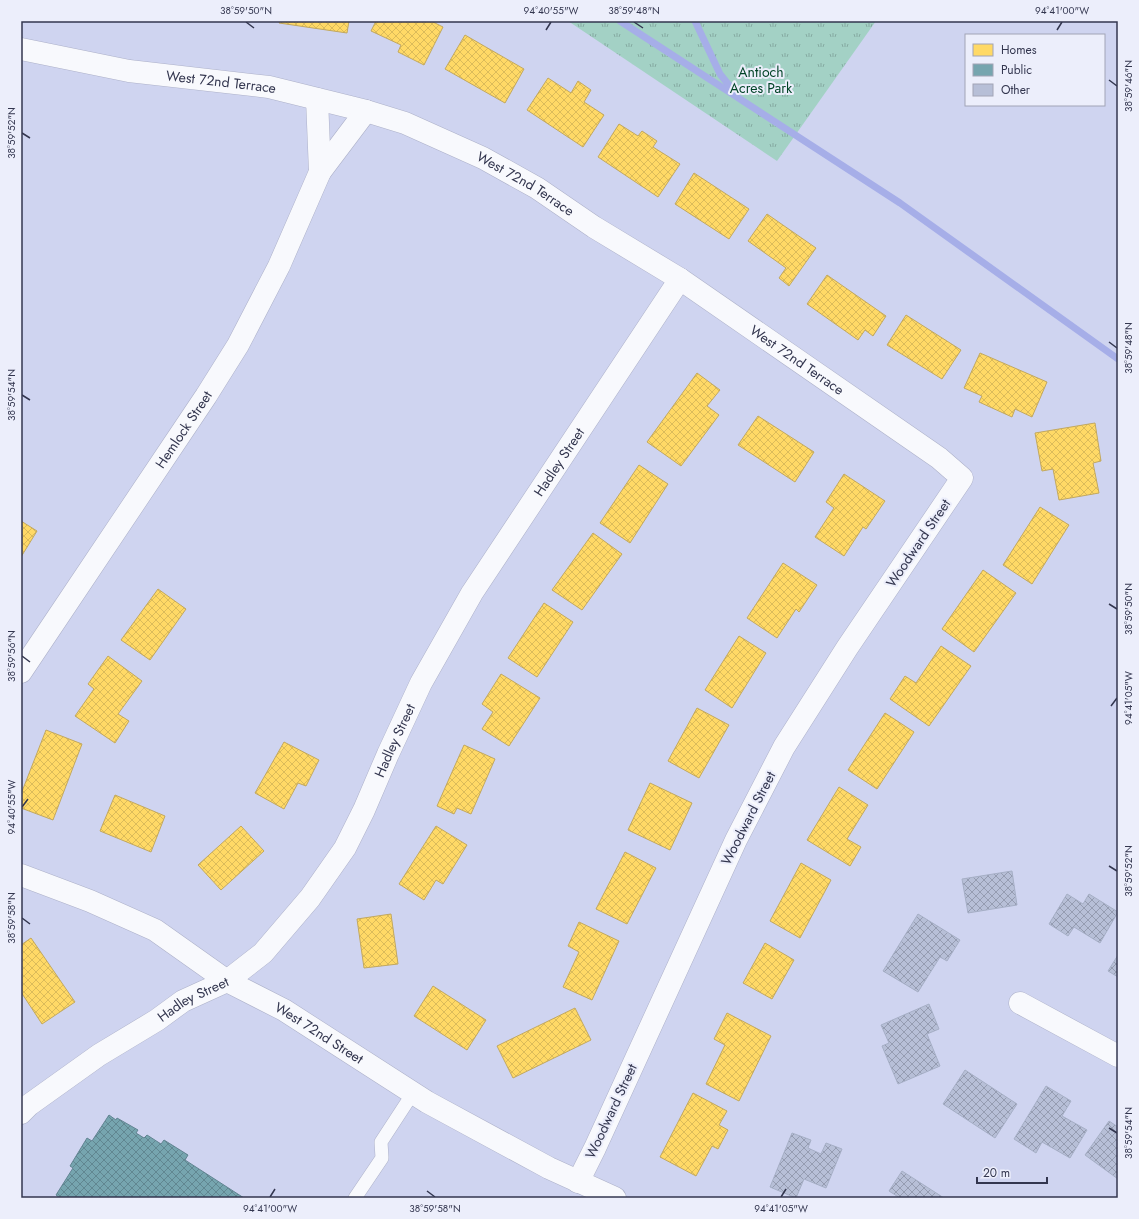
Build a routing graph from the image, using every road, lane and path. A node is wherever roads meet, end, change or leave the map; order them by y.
1 (21, 49) edge
2 (317, 99) junction
3 (366, 111) junction
4 (320, 172) junction
5 (680, 279) junction
6 (962, 478) joint
7 (21, 672) edge
8 (21, 875) edge
9 (227, 981) junction
10 (1020, 1003) dead end
11 (1118, 1056) edge
12 (413, 1093) junction
13 (21, 1113) edge
14 (578, 1182) junction
15 (355, 1198) edge
16 (615, 1198) edge

1 - 2 street, West 72nd Terrace
2 - 3 street, West 72nd Terrace
2 - 4 street, Hemlock Street
3 - 4 street, Hemlock Street
3 - 5 street, West 72nd Terrace
4 - 7 street, Hemlock Street
5 - 6 street, West 72nd Terrace
5 - 9 street, Hadley Street
6 - 14 street, Woodward Street
8 - 9 street, West 72nd Street
9 - 12 street, West 72nd Street
9 - 13 street, Hadley Street
10 - 11 street
12 - 14 street, West 72nd Street
12 - 15 lane
14 - 16 street, West 72nd Street

